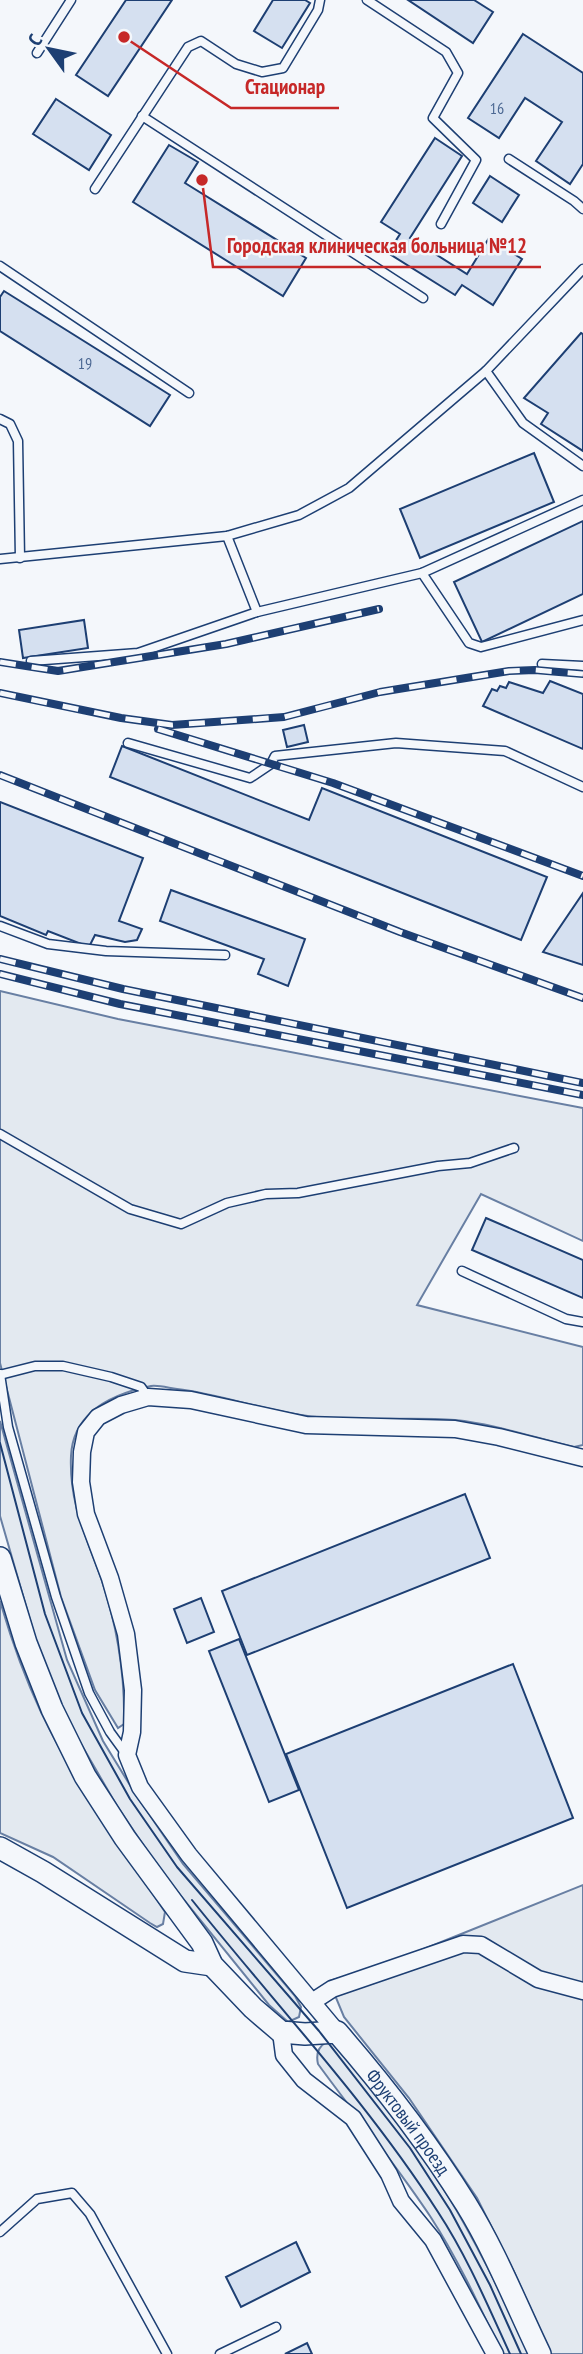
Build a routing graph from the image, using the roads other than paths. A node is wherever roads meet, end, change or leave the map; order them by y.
1 (71, 0) edge
2 (320, 0) edge
3 (368, 0) edge
4 (37, 53) dead end
5 (142, 116) junction
6 (509, 159) dead end
7 (95, 189) dead end
8 (583, 209) edge
9 (441, 225) dead end
10 (0, 266) edge
11 (583, 270) edge
12 (423, 298) dead end
13 (486, 371) junction
14 (189, 393) dead end
15 (0, 419) edge
16 (583, 466) edge
17 (583, 500) edge
18 (228, 536) junction
19 (20, 558) junction
20 (0, 559) edge
21 (422, 573) junction
22 (257, 612) junction
23 (583, 620) edge
24 (31, 661) dead end
25 (542, 664) dead end
26 (583, 666) edge
27 (128, 743) dead end
28 (583, 787) edge
29 (0, 926) edge
30 (225, 955) dead end
31 (0, 1134) edge
32 (514, 1148) dead end
33 (462, 1271) dead end
34 (583, 1322) edge
35 (0, 1374) edge
36 (148, 1397) junction
37 (583, 1458) edge
38 (0, 1558) edge
39 (127, 1755) junction
40 (0, 1848) edge
41 (212, 1965) junction
42 (583, 1991) edge
43 (312, 2001) junction
44 (281, 2032) junction
45 (337, 2032) junction
46 (0, 2232) edge
47 (276, 2327) dead end
48 (167, 2354) edge
49 (220, 2354) edge
50 (495, 2354) edge
51 (540, 2354) edge

1 - 4 lane
2 - 5 lane
3 - 9 lane
5 - 7 lane
5 - 12 lane
6 - 8 lane
10 - 14 lane
11 - 13 lane
13 - 16 lane
13 - 18 lane
15 - 19 lane
17 - 21 lane
18 - 19 lane
18 - 22 lane
19 - 20 lane
21 - 22 lane
21 - 23 lane
22 - 24 lane
25 - 26 lane
27 - 28 lane
29 - 30 lane
31 - 32 lane
33 - 34 lane
35 - 36 lane
35 - 39 lane
36 - 37 street
36 - 39 street
38 - 41 street
39 - 43 street
40 - 41 street
41 - 44 street
42 - 43 street
43 - 45 street
44 - 45 street
44 - 50 street
45 - 51 street, Фруктовый проезд
46 - 48 lane
47 - 49 lane

